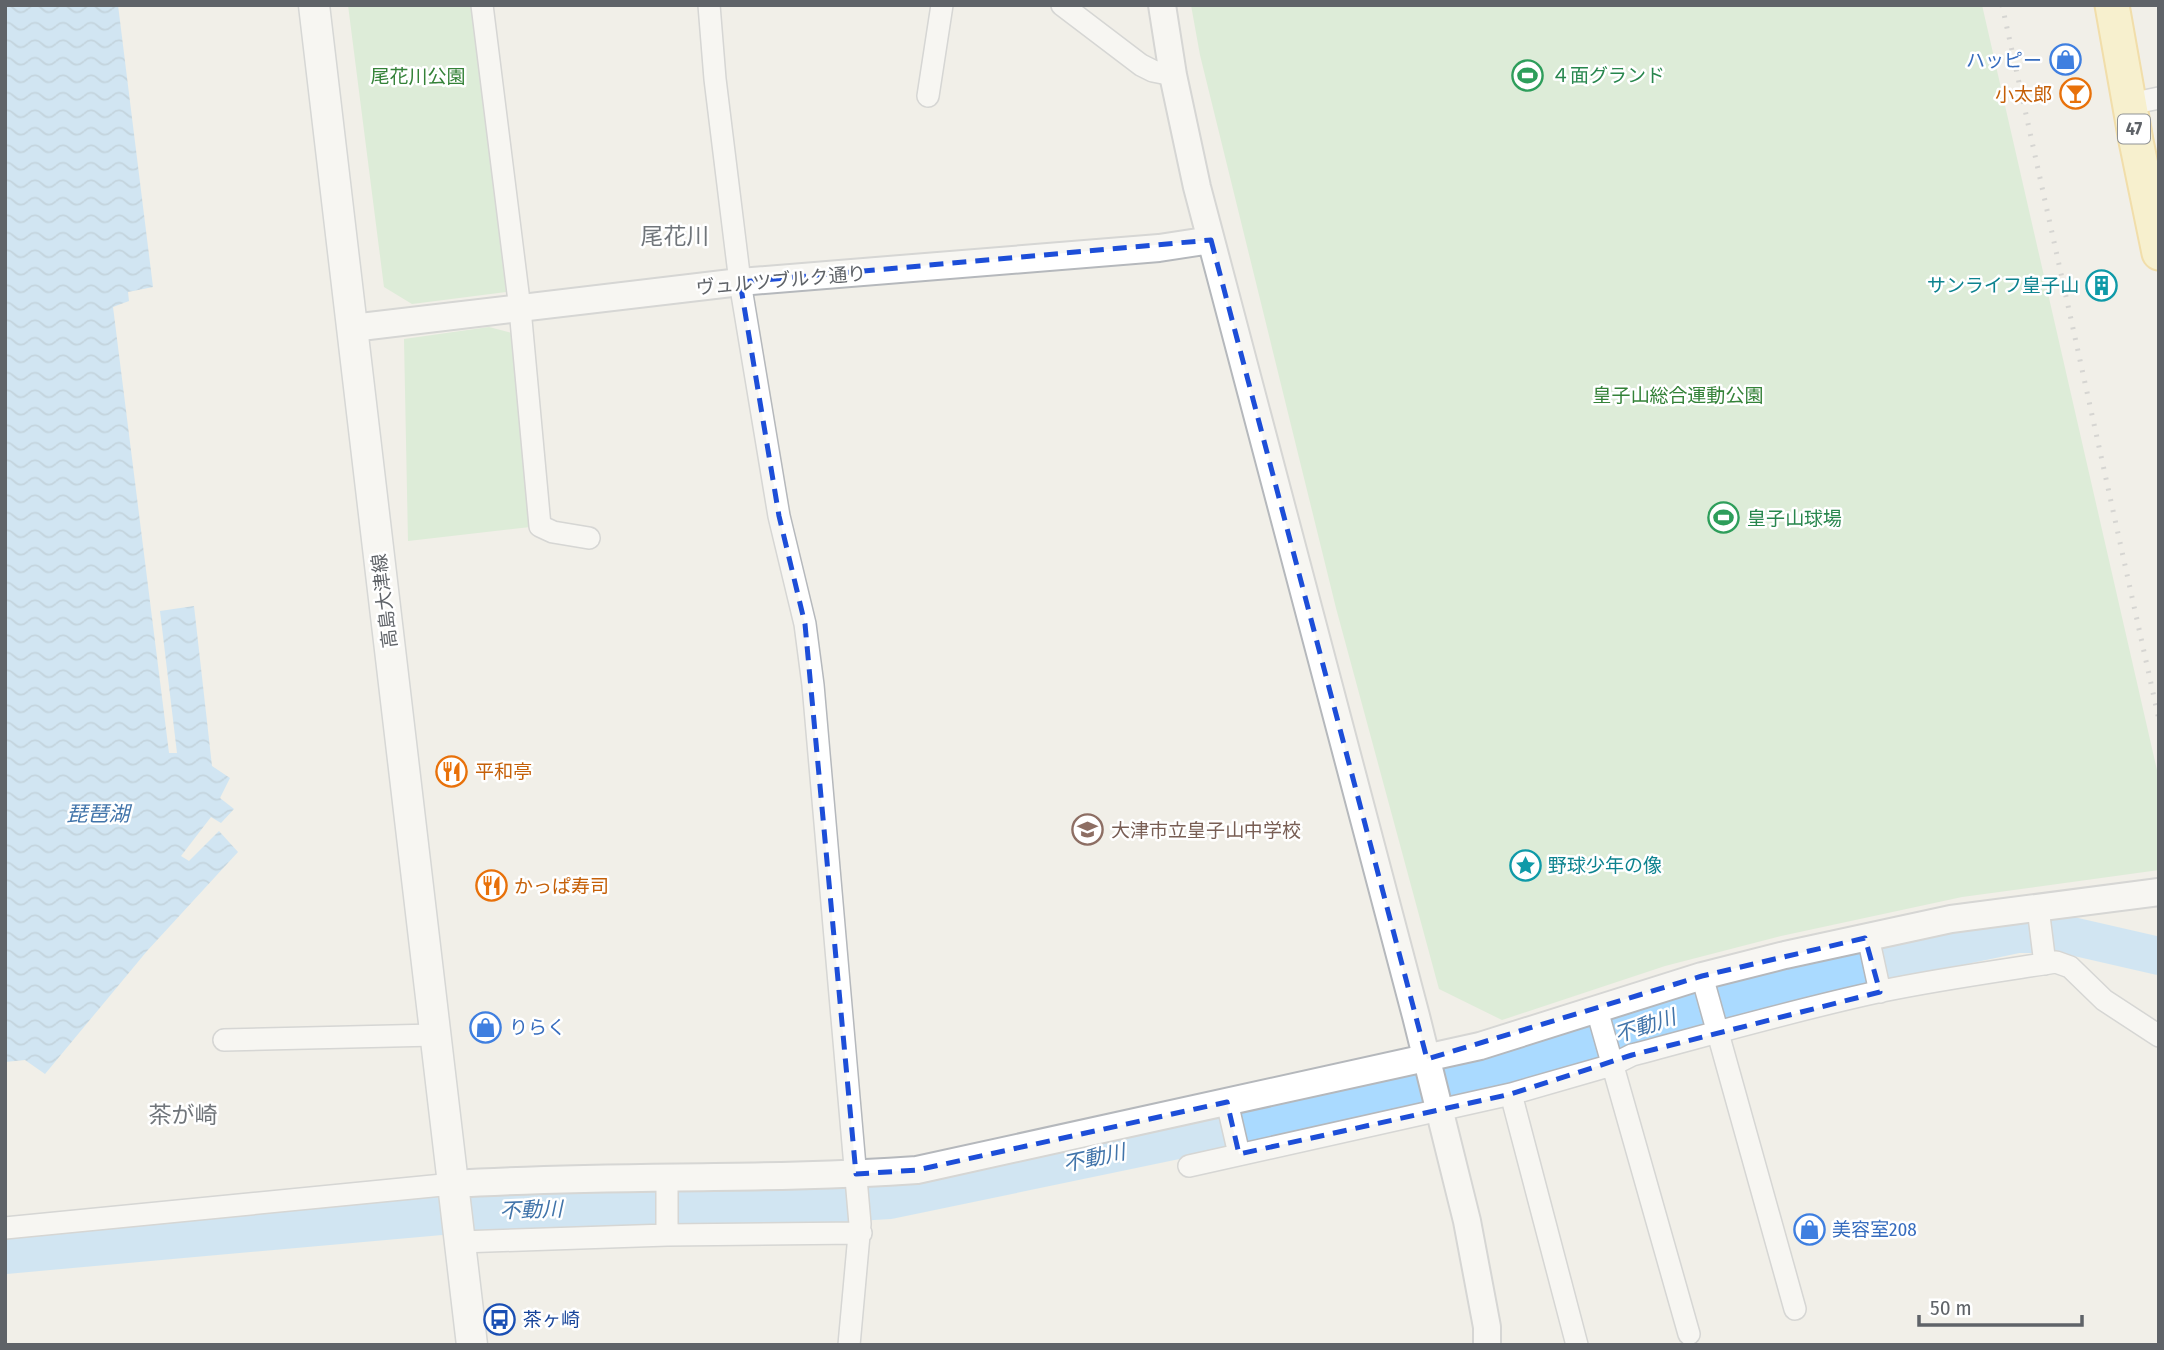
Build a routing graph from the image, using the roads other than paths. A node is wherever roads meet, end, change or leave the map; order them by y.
1 (314, 5) edge
2 (482, 5) edge
3 (709, 5) edge
4 (942, 5) edge
5 (1062, 5) edge
6 (1162, 5) edge
7 (2112, 5) edge
8 (1173, 75) junction
9 (928, 96) dead end
10 (2144, 101) edge
11 (1211, 240) junction
12 (2159, 253) edge
13 (740, 282) junction
14 (520, 309) junction
15 (352, 328) junction
16 (589, 538) dead end
17 (2159, 892) edge
18 (2038, 908) junction
19 (1869, 938) junction
20 (2045, 963) junction
21 (1702, 977) junction
22 (1880, 991) junction
23 (1597, 1011) junction
24 (1719, 1031) junction
25 (435, 1035) junction
26 (2159, 1036) edge
27 (223, 1040) dead end
28 (1612, 1064) junction
29 (1428, 1065) junction
30 (1511, 1094) junction
31 (1227, 1102) junction
32 (1440, 1111) junction
33 (1239, 1154) junction
34 (1189, 1166) dead end
35 (856, 1180) junction
36 (667, 1182) junction
37 (454, 1191) junction
38 (5, 1228) edge
39 (860, 1228) junction
40 (667, 1231) junction
41 (460, 1239) junction
42 (1795, 1308) dead end
43 (1689, 1335) dead end
44 (472, 1345) edge
45 (849, 1345) edge
46 (1487, 1345) edge
47 (1577, 1345) edge

1 - 15 main road, 高島大津線
2 - 14 street
3 - 13 street
4 - 9 street
5 - 8 street
6 - 8 street
7 - 10 main road, 47
8 - 11 street
10 - 12 main road, 47
11 - 13 street, ヴュルツブルク通り
11 - 29 street
13 - 14 street, ヴュルツブルク通り
13 - 35 street
14 - 15 street, ヴュルツブルク通り
14 - 16 street
15 - 25 main road, 高島大津線
17 - 18 street
18 - 19 street
18 - 20 street
19 - 21 street
19 - 22 street
20 - 22 street
20 - 26 street
21 - 23 street
21 - 24 street
22 - 24 street
23 - 28 street
23 - 29 street
24 - 28 street
24 - 42 street
25 - 27 street
25 - 37 main road, 高島大津線
28 - 30 street
28 - 43 street
29 - 31 street
29 - 32 street
30 - 32 street
30 - 47 street
31 - 33 street
31 - 35 street
32 - 33 street
32 - 46 street
33 - 34 street
35 - 36 street
35 - 39 street
36 - 37 street
36 - 40 street
37 - 38 street
37 - 41 main road, 高島大津線
39 - 40 street
39 - 45 street
40 - 41 street
41 - 44 main road

